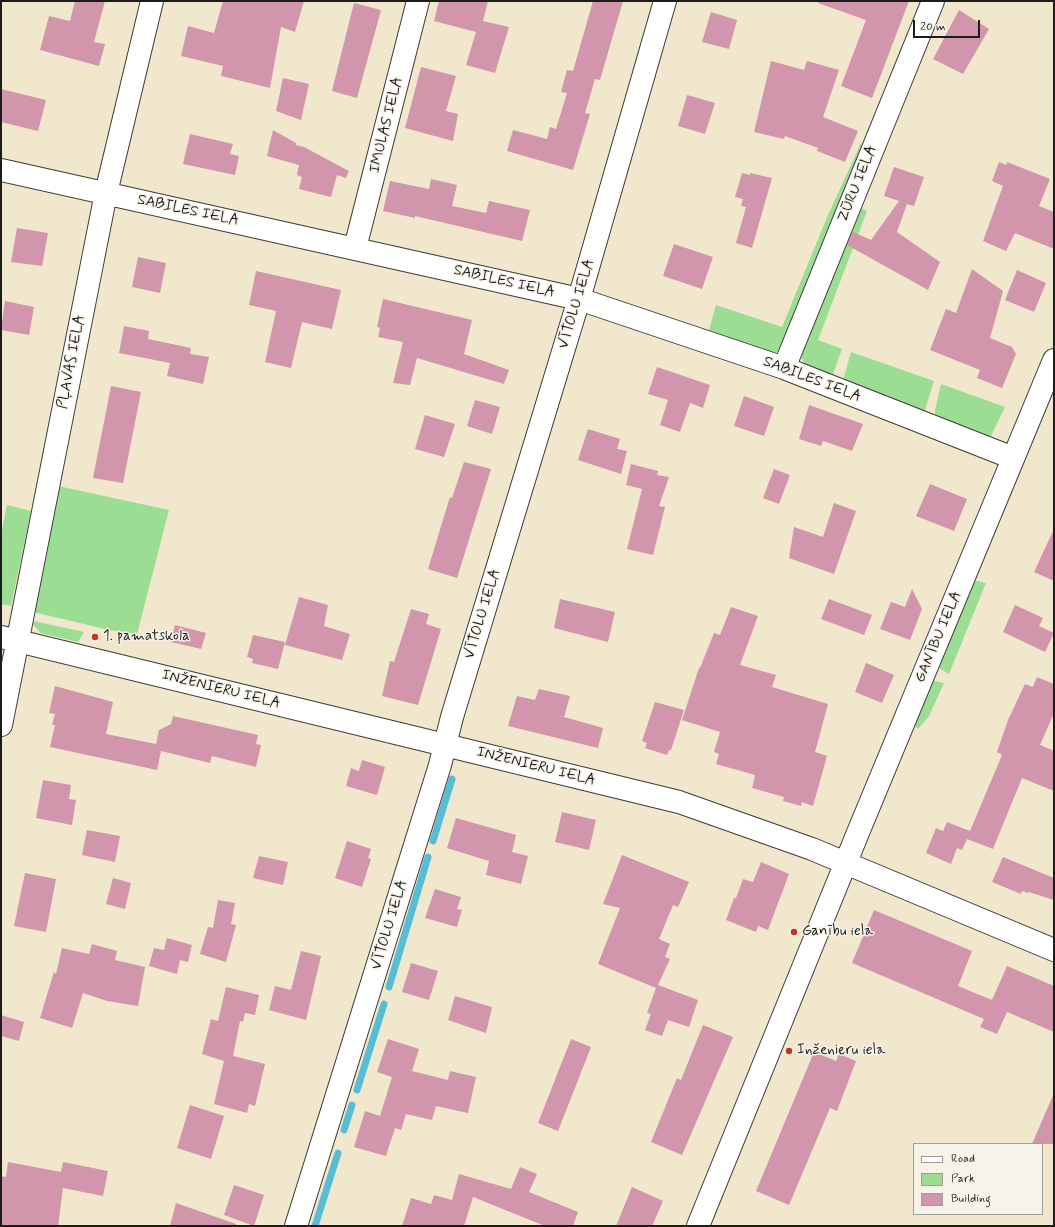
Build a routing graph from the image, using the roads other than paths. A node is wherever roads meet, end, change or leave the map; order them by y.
1 (152, 1) edge
2 (418, 1) edge
3 (665, 1) edge
4 (933, 1) edge
5 (1, 170) edge
6 (106, 193) junction
7 (355, 248) junction
8 (579, 299) junction
9 (1054, 360) edge
10 (784, 368) junction
11 (1014, 458) junction
12 (9, 639) edge
13 (1, 725) edge
14 (444, 745) junction
15 (846, 864) junction
16 (1054, 950) edge
17 (296, 1226) edge
18 (698, 1226) edge

1 - 6 street, PĻAVAS IELA
2 - 7 street, IMULAS IELA
3 - 8 street, VĪTOLU IELA
4 - 10 street, ZŪRU IELA
5 - 6 street, SABILES IELA
6 - 7 street, SABILES IELA
6 - 12 street, PĻAVAS IELA
7 - 8 street, SABILES IELA
8 - 10 street, SABILES IELA
8 - 14 street, VĪTOLU IELA
9 - 11 street, GANĪBU IELA
10 - 11 street, SABILES IELA
11 - 15 street, GANĪBU IELA
12 - 13 street, PĻAVAS IELA
12 - 14 street, INŽENIERU IELA
14 - 15 street, INŽENIERU IELA
14 - 17 street, VĪTOLU IELA
15 - 16 street, INŽENIERU IELA
15 - 18 street, GANĪBU IELA

